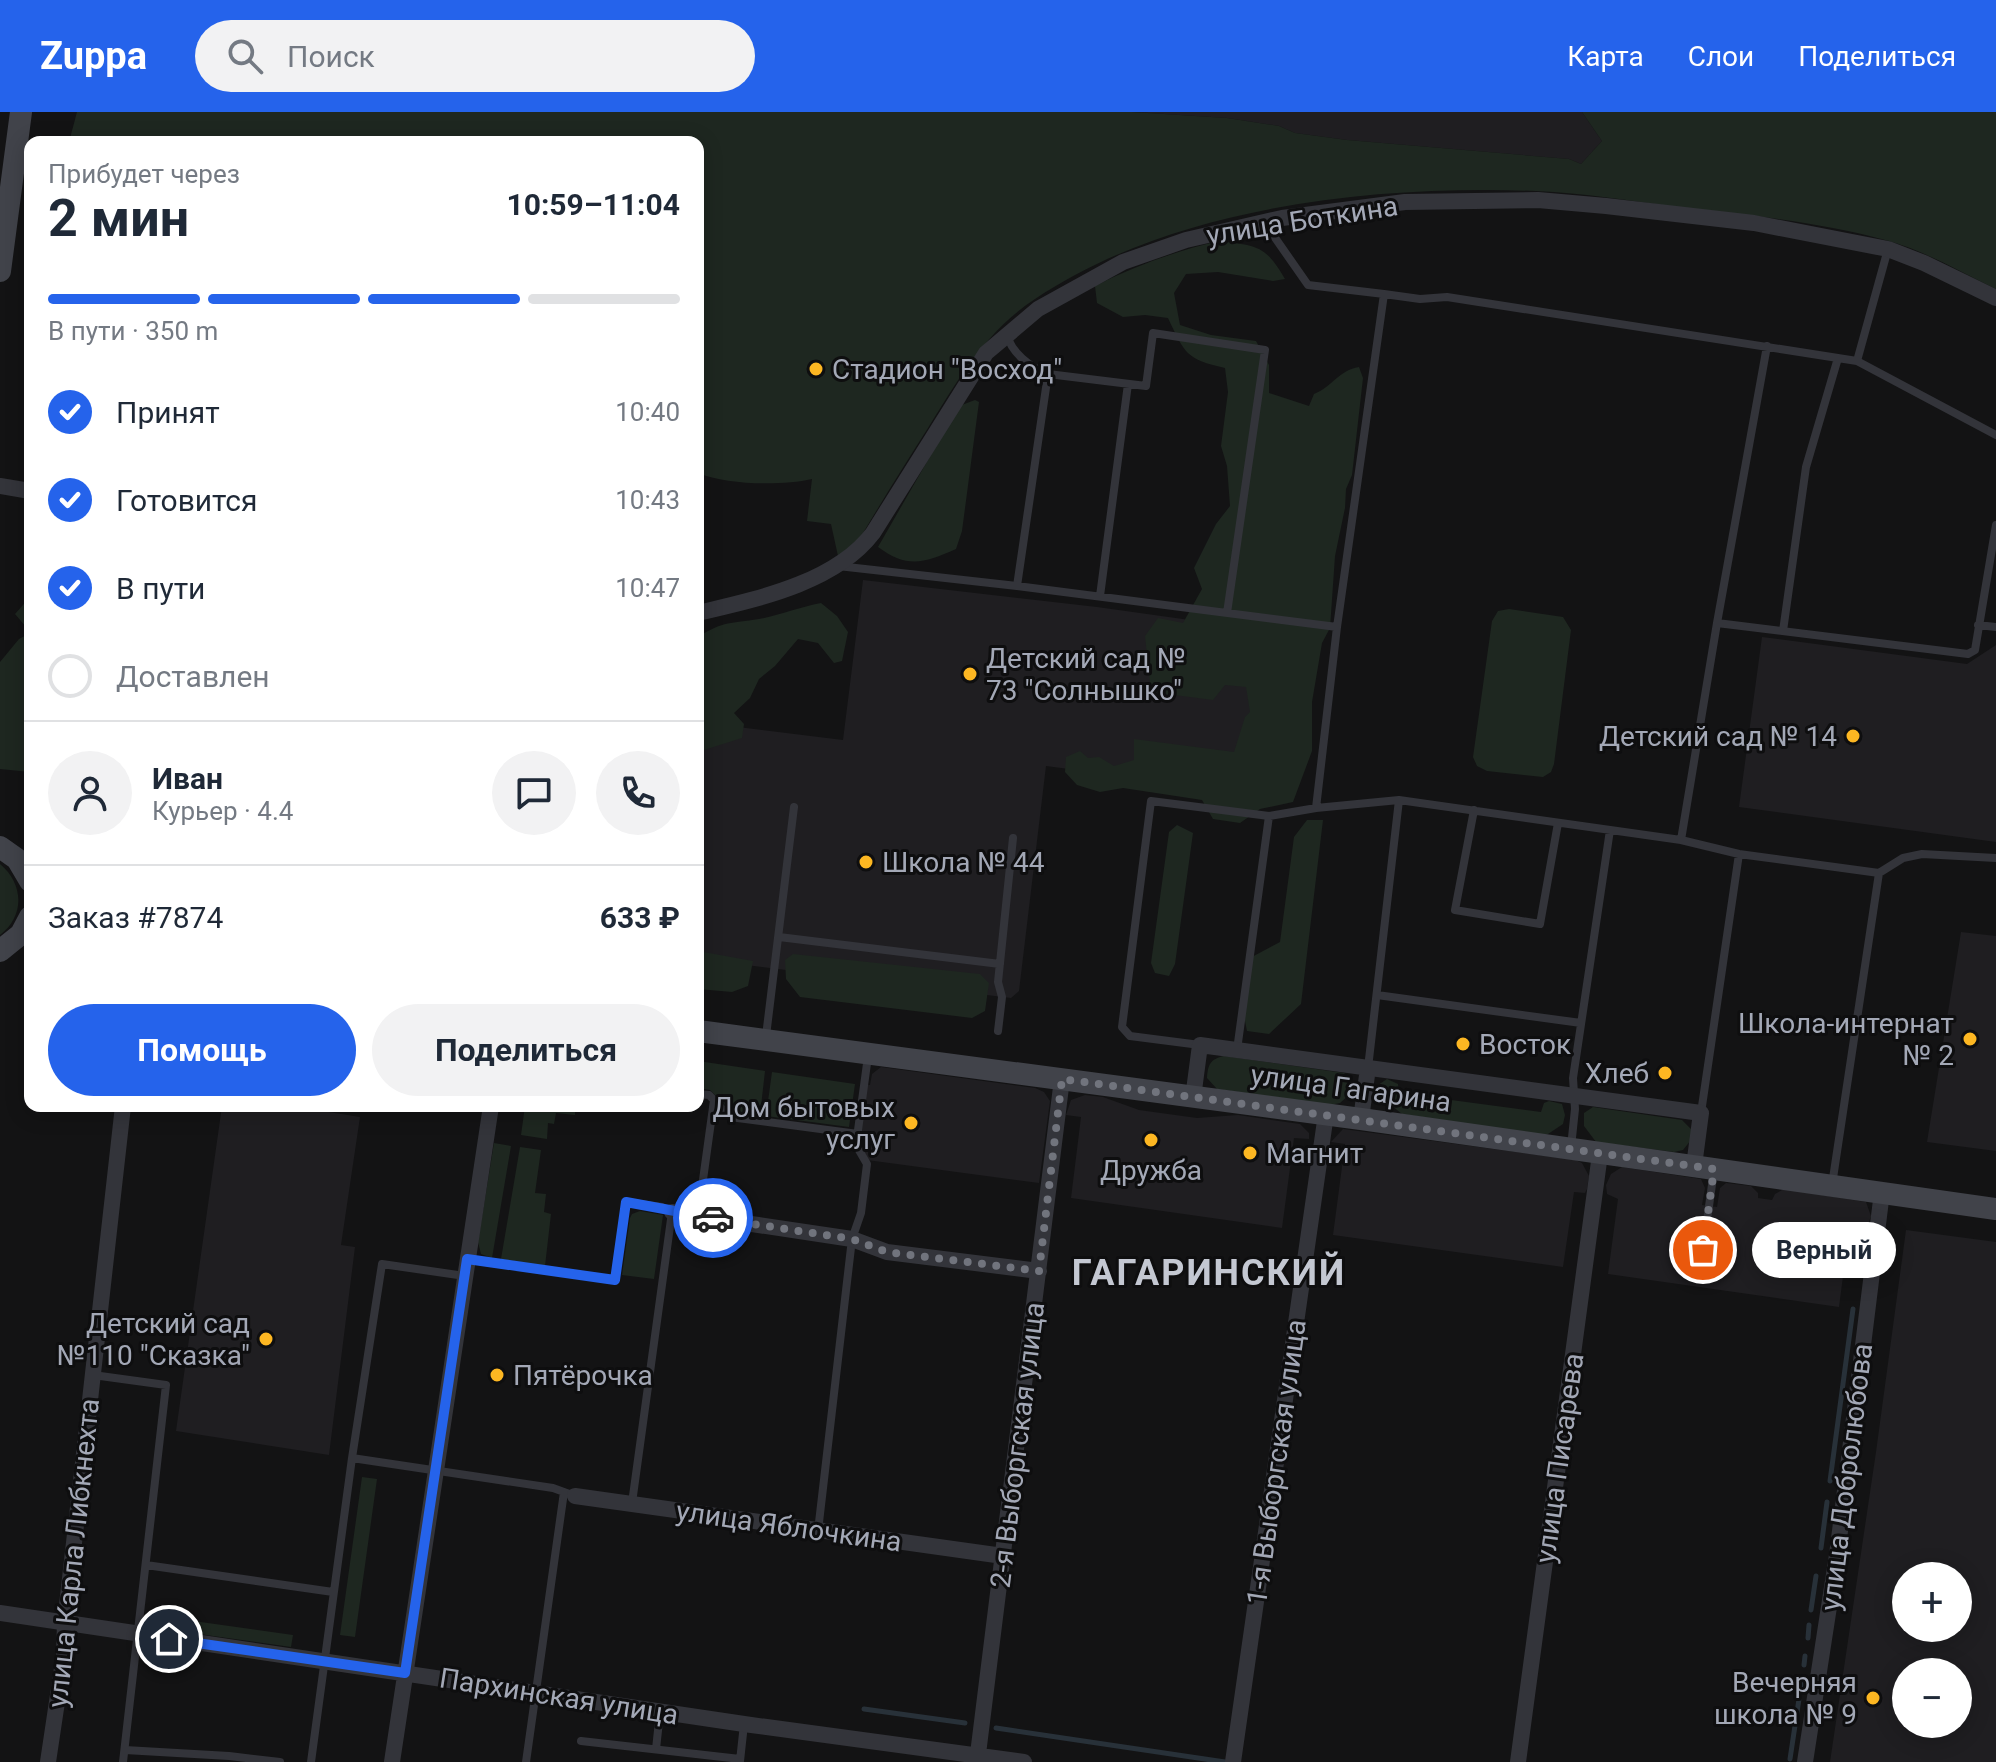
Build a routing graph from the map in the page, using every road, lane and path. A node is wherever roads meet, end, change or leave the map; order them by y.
1 (21, 112) edge
2 (1264, 222) junction
3 (2, 234) edge
4 (1888, 249) junction
5 (0, 271) edge
6 (1384, 294) junction
7 (1996, 298) edge
8 (1007, 333) junction
9 (1767, 346) junction
10 (1838, 358) junction
11 (1857, 361) junction
12 (1048, 374) junction
13 (1128, 384) junction
14 (1996, 435) edge
15 (0, 486) edge
16 (24, 490) edge
17 (1996, 525) edge
18 (837, 566) junction
19 (1017, 586) junction
20 (1100, 596) junction
21 (704, 611) edge
22 (1227, 613) junction
23 (1717, 623) junction
24 (1978, 625) junction
25 (1337, 627) junction
26 (1996, 627) edge
27 (1783, 631) junction
28 (1399, 800) junction
29 (794, 807) dead end
30 (1316, 808) junction
31 (1474, 810) junction
32 (1269, 816) junction
33 (1558, 823) junction
34 (1610, 830) junction
35 (1013, 838) dead end
36 (1681, 840) junction
37 (0, 847) edge
38 (1739, 854) junction
39 (1996, 858) edge
40 (24, 871) edge
41 (1879, 873) junction
42 (24, 928) edge
43 (779, 937) junction
44 (24, 948) edge
45 (2, 950) edge
46 (1000, 964) junction
47 (1377, 995) junction
48 (1581, 1023) junction
49 (998, 1031) dead end
50 (704, 1032) edge
51 (765, 1040) junction
52 (1200, 1045) junction
53 (1237, 1050) junction
54 (869, 1054) junction
55 (1368, 1068) junction
56 (1062, 1079) junction
57 (704, 1095) edge
58 (1574, 1095) junction
59 (1193, 1098) junction
60 (714, 1100) junction
61 (122, 1112) edge
62 (490, 1112) edge
63 (1701, 1113) junction
64 (1326, 1114) junction
65 (1361, 1119) junction
66 (858, 1134) junction
67 (1571, 1149) junction
68 (1600, 1154) junction
69 (1704, 1168) junction
70 (1832, 1185) junction
71 (1882, 1192) junction
72 (1996, 1209) edge
73 (672, 1212) junction
74 (698, 1216) junction
75 (852, 1239) junction
76 (466, 1268) junction
77 (1039, 1271) junction
78 (1699, 1279) dead end
79 (92, 1375) junction
80 (352, 1458) junction
81 (434, 1470) junction
82 (570, 1494) junction
83 (632, 1504) junction
84 (818, 1531) junction
85 (1003, 1556) junction
86 (146, 1565) junction
87 (333, 1592) junction
88 (0, 1613) edge
89 (65, 1623) junction
90 (138, 1634) junction
91 (324, 1661) junction
92 (405, 1673) junction
93 (536, 1693) junction
94 (660, 1712) junction
95 (744, 1724) junction
96 (581, 1741) dead end
97 (656, 1749) junction
98 (125, 1750) junction
99 (977, 1759) edge
100 (740, 1760) edge
101 (48, 1762) edge
102 (123, 1762) edge
103 (280, 1762) edge
104 (311, 1762) edge
105 (392, 1762) edge
106 (526, 1762) edge
107 (1024, 1762) edge
108 (1233, 1762) edge
109 (1518, 1762) edge
110 (1805, 1762) edge

1 - 3 main road
2 - 4 street, улица Боткина
2 - 6 lane
2 - 8 street, улица Боткина
3 - 5 main road
4 - 7 street, улица Боткина
4 - 11 lane
6 - 9 lane
6 - 25 lane
8 - 12 lane
8 - 18 street, улица Боткина
9 - 10 lane
9 - 23 lane
10 - 11 lane
10 - 27 lane
11 - 14 lane
12 - 13 lane
12 - 19 lane
13 - 20 lane
13 - 22 lane
15 - 16 street
17 - 24 lane
18 - 19 lane
18 - 21 street, улица Боткина
19 - 20 lane
20 - 22 lane
22 - 25 lane
23 - 27 lane
23 - 36 lane
24 - 26 lane
24 - 27 lane
25 - 30 lane
28 - 30 lane
28 - 31 lane
28 - 47 lane
29 - 43 lane
30 - 32 lane
31 - 33 lane
31 - 33 lane
32 - 52 lane
32 - 53 lane
33 - 34 lane
34 - 36 lane
34 - 48 lane
35 - 46 lane
36 - 38 lane
37 - 40 main road
38 - 41 lane
38 - 63 lane
39 - 41 lane
41 - 70 lane
42 - 45 main road
43 - 46 lane
43 - 51 lane
44 - 45 main road
46 - 49 lane
47 - 48 lane
47 - 55 lane
48 - 58 lane
50 - 51 main road, улица Гагарина
51 - 54 main road, улица Гагарина
52 - 53 street
52 - 59 street
53 - 55 street
54 - 56 main road, улица Гагарина
54 - 66 lane
55 - 58 street
55 - 65 street
56 - 59 main road, улица Гагарина
56 - 77 street, 2-я Выборгская улица
57 - 60 lane
58 - 63 street
58 - 67 lane
59 - 64 main road, улица Гагарина
60 - 66 lane
60 - 74 lane
61 - 79 street, улица Карла Либкнехта
62 - 76 street
63 - 69 street
64 - 65 main road, улица Гагарина
64 - 108 street, 1-я Выборгская улица
65 - 67 main road, улица Гагарина
66 - 75 lane
67 - 68 main road, улица Гагарина
68 - 69 main road, улица Гагарина
68 - 109 street, улица Писарева
69 - 70 main road, улица Гагарина
69 - 78 lane
70 - 71 main road, улица Гагарина
71 - 72 main road, улица Гагарина
71 - 110 street, улица Добролюбова
73 - 74 street
73 - 76 lane
73 - 83 lane
74 - 75 street
75 - 77 street
75 - 84 lane
76 - 80 lane
76 - 81 street
77 - 85 street, 2-я Выборгская улица
79 - 86 lane
79 - 89 street, улица Карла Либкнехта
80 - 81 lane
80 - 87 lane
81 - 82 lane
81 - 92 street
82 - 83 street, улица Яблочкина
82 - 93 lane
83 - 84 street, улица Яблочкина
84 - 85 street, улица Яблочкина
85 - 99 street, 2-я Выборгская улица
86 - 87 lane
86 - 90 lane
87 - 91 lane
88 - 89 street, Пархинская улица
89 - 90 street, Пархинская улица
89 - 101 street, улица Карла Либкнехта
90 - 91 street, Пархинская улица
90 - 98 lane
91 - 92 street, Пархинская улица
91 - 104 lane
92 - 93 street, Пархинская улица
92 - 105 street
93 - 94 street, Пархинская улица
93 - 106 lane
94 - 95 street, Пархинская улица
94 - 97 lane
95 - 99 street, Пархинская улица
95 - 100 lane
96 - 97 lane
97 - 100 lane
98 - 102 lane
98 - 103 lane
99 - 107 street, Пархинская улица

